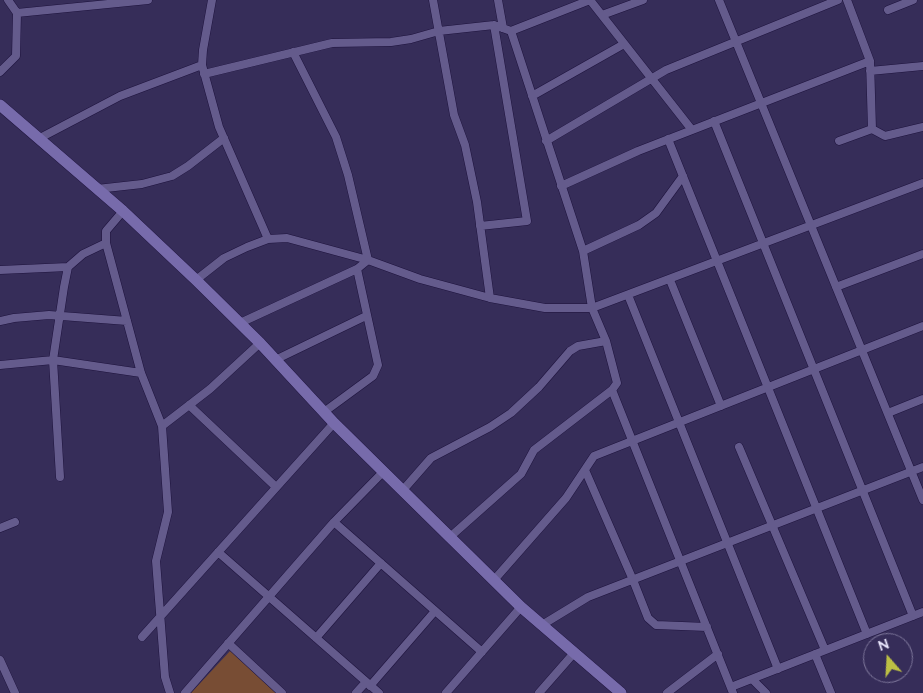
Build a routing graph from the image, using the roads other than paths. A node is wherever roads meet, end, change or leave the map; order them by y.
1 (8, 0) edge
2 (148, 0) edge
3 (212, 0) edge
4 (433, 0) edge
5 (498, 0) edge
6 (590, 0) edge
7 (643, 0) edge
8 (719, 0) edge
9 (838, 0) edge
10 (847, 0) edge
11 (913, 0) edge
12 (888, 10) dead end
13 (17, 13) junction
14 (602, 15) junction
15 (494, 25) junction
16 (503, 28) junction
17 (439, 31) junction
18 (511, 31) junction
19 (736, 41) junction
20 (624, 44) junction
21 (294, 52) junction
22 (870, 61) junction
23 (202, 65) junction
24 (923, 66) edge
25 (870, 71) junction
26 (0, 72) edge
27 (204, 74) junction
28 (651, 78) junction
29 (532, 96) junction
30 (761, 103) junction
31 (0, 105) edge
32 (714, 121) junction
33 (923, 127) edge
34 (872, 129) junction
35 (692, 130) junction
36 (40, 138) junction
37 (224, 138) junction
38 (668, 139) junction
39 (546, 141) junction
40 (839, 141) dead end
41 (682, 176) junction
42 (923, 183) edge
43 (561, 186) junction
44 (97, 189) junction
45 (123, 211) junction
46 (811, 225) junction
47 (480, 226) junction
48 (268, 239) junction
49 (106, 243) junction
50 (763, 243) junction
51 (583, 251) junction
52 (923, 254) edge
53 (368, 260) junction
54 (717, 261) junction
55 (68, 268) junction
56 (357, 269) junction
57 (0, 270) edge
58 (196, 280) junction
59 (670, 280) junction
60 (836, 287) junction
61 (628, 295) junction
62 (490, 298) junction
63 (592, 308) junction
64 (59, 316) junction
65 (366, 316) junction
66 (0, 321) edge
67 (127, 321) junction
68 (240, 323) junction
69 (923, 326) edge
70 (606, 341) junction
71 (260, 343) junction
72 (862, 350) junction
73 (53, 360) junction
74 (275, 360) junction
75 (0, 365) edge
76 (814, 369) junction
77 (141, 373) junction
78 (768, 388) junction
79 (612, 390) junction
80 (923, 399) edge
81 (189, 405) junction
82 (721, 406) junction
83 (324, 412) junction
84 (888, 414) junction
85 (679, 422) junction
86 (334, 423) junction
87 (162, 426) junction
88 (633, 440) junction
89 (739, 447) dead end
90 (923, 467) edge
91 (585, 470) junction
92 (383, 472) junction
93 (911, 472) junction
94 (60, 477) dead end
95 (276, 488) junction
96 (403, 490) junction
97 (861, 491) junction
98 (923, 500) edge
99 (816, 508) junction
100 (15, 522) dead end
101 (334, 522) junction
102 (772, 526) junction
103 (0, 528) edge
104 (450, 537) junction
105 (727, 543) junction
106 (218, 552) junction
107 (681, 561) junction
108 (381, 563) junction
109 (494, 580) junction
110 (633, 580) junction
111 (269, 596) junction
112 (521, 607) junction
113 (435, 611) junction
114 (923, 612) edge
115 (160, 616) junction
116 (913, 616) junction
117 (542, 625) junction
118 (707, 627) junction
119 (867, 633) edge
120 (870, 633) edge
121 (863, 636) edge
122 (142, 637) dead end
123 (316, 638) junction
124 (228, 643) junction
125 (825, 650) junction
126 (482, 652) junction
127 (574, 653) junction
128 (718, 654) junction
129 (816, 654) junction
130 (0, 660) edge
131 (778, 669) junction
132 (752, 679) junction
133 (368, 684) junction
134 (732, 690) edge
135 (15, 693) edge
136 (170, 693) edge
137 (185, 693) edge
138 (282, 693) edge
139 (356, 693) edge
140 (379, 693) edge
141 (446, 693) edge
142 (540, 693) edge
143 (619, 693) edge
144 (667, 693) edge
145 (766, 693) edge
146 (831, 693) edge

1 - 13 street
2 - 13 street
3 - 23 street
4 - 17 street
5 - 16 street
6 - 14 street
6 - 18 street
7 - 14 street
8 - 19 street
9 - 19 street
10 - 22 street
11 - 12 street
13 - 26 street
14 - 20 street
15 - 16 street
15 - 17 street
15 - 47 street
16 - 18 street
17 - 21 street
17 - 47 street
18 - 29 street
19 - 28 street
19 - 30 street
20 - 28 street
20 - 29 street
21 - 27 street
21 - 53 street
22 - 25 street
22 - 30 street
23 - 27 street
23 - 36 street
24 - 25 street
25 - 34 street
27 - 37 street
28 - 35 street
28 - 39 street
29 - 39 street
30 - 32 street
30 - 46 street
31 - 36 main road
32 - 35 street
32 - 50 street
33 - 34 street
34 - 40 street
35 - 38 street
36 - 44 main road
37 - 44 street
37 - 48 street
38 - 41 street
38 - 43 street
39 - 43 street
41 - 51 street
41 - 54 street
42 - 46 street
43 - 51 street
44 - 45 main road
45 - 49 street
45 - 58 main road
46 - 50 street
46 - 60 street
47 - 62 street
48 - 53 street
48 - 58 street
49 - 55 street
49 - 67 street
50 - 54 street
50 - 76 street
51 - 63 street
52 - 60 street
53 - 56 street
53 - 62 street
54 - 59 street
54 - 78 street
55 - 57 street
55 - 64 street
56 - 65 street
56 - 68 street
58 - 68 main road
59 - 61 street
59 - 82 street
60 - 72 street
61 - 63 street
61 - 85 street
62 - 63 street
63 - 70 street
64 - 66 street
64 - 67 street
64 - 73 street
65 - 74 street
65 - 83 street
67 - 77 street
68 - 71 main road
69 - 72 street
70 - 79 street
70 - 96 street
71 - 74 main road
71 - 81 street
72 - 76 street
72 - 84 street
73 - 75 street
73 - 77 street
73 - 94 street
74 - 83 main road
76 - 78 street
76 - 97 street
77 - 87 street
78 - 82 street
78 - 99 street
79 - 88 street
79 - 104 street
80 - 84 street
81 - 87 street
81 - 95 street
82 - 85 street
83 - 86 main road
84 - 93 street
85 - 88 street
85 - 105 street
86 - 92 main road
86 - 95 street
87 - 115 street
88 - 91 street
88 - 107 street
89 - 102 street
90 - 93 street
91 - 109 street
91 - 110 street
92 - 96 main road
92 - 101 street
93 - 97 street
93 - 98 street
95 - 106 street
96 - 104 main road
97 - 99 street
97 - 116 street
99 - 102 street
99 - 119 street
100 - 103 street
101 - 108 street
101 - 111 street
102 - 105 street
102 - 125 street
104 - 109 main road
105 - 107 street
105 - 131 street
106 - 111 street
106 - 115 street
107 - 110 street
107 - 118 street
108 - 113 street
108 - 123 street
109 - 112 main road
110 - 117 street
110 - 118 street
111 - 123 street
111 - 124 street
112 - 117 main road
112 - 126 street
113 - 126 street
113 - 133 street
114 - 116 street
115 - 122 street
115 - 136 street
116 - 120 street
117 - 127 main road
118 - 128 street
121 - 125 street
123 - 133 street
124 - 137 street
124 - 138 street
125 - 129 street
126 - 141 street
127 - 142 street
127 - 143 main road
128 - 134 street
128 - 144 street
129 - 131 street
129 - 146 street
130 - 135 street
131 - 132 street
132 - 134 street
132 - 145 street
133 - 139 street
133 - 140 street

